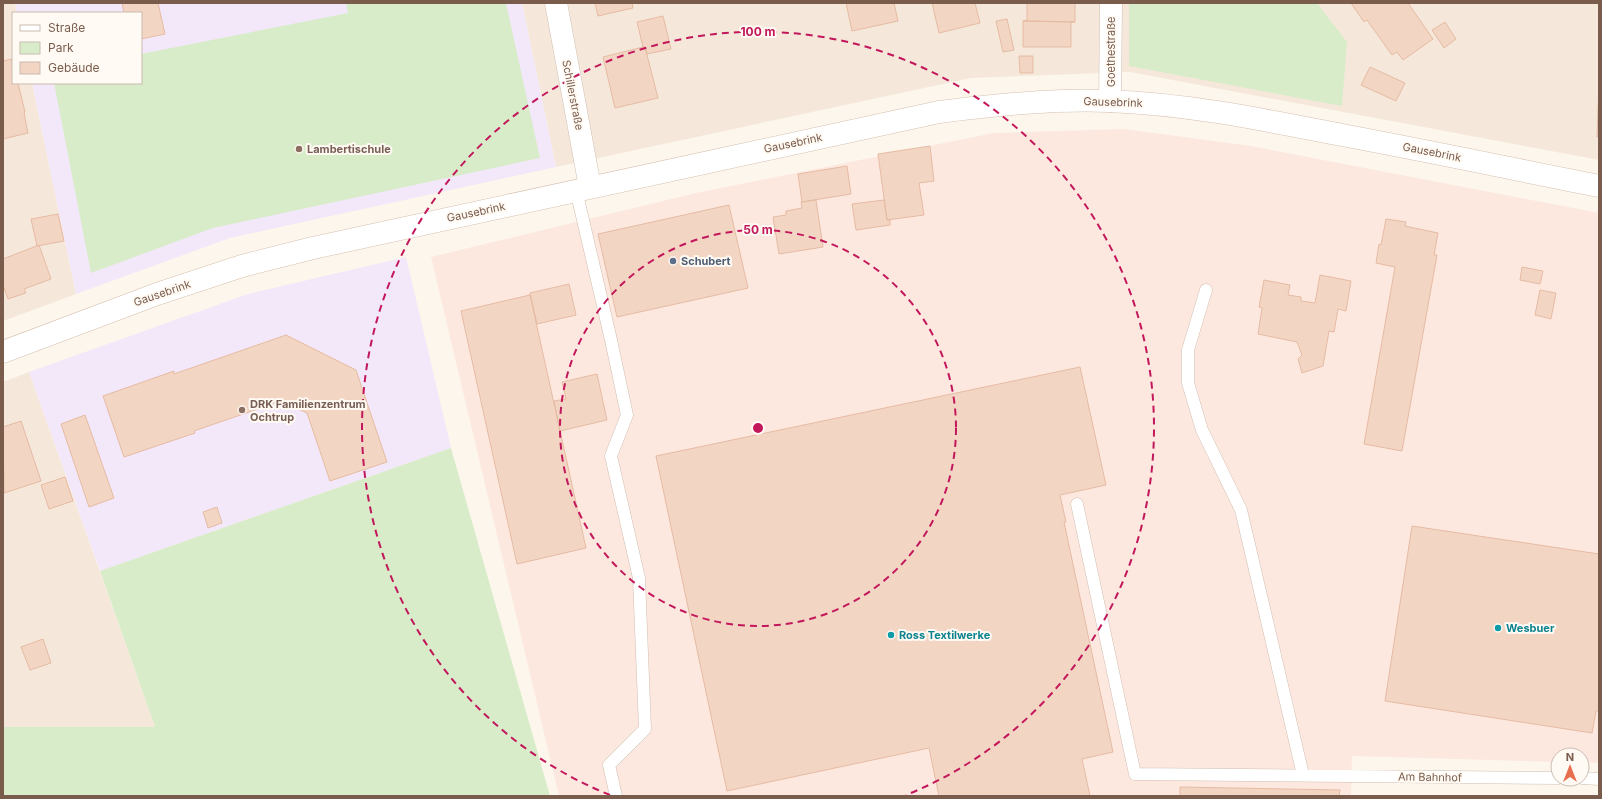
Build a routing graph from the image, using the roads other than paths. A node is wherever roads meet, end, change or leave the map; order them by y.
1 (556, 3) edge
2 (1111, 3) edge
3 (1110, 101) junction
4 (1599, 186) edge
5 (583, 189) junction
6 (1206, 290) dead end
7 (3, 352) edge
8 (1077, 504) dead end
9 (1302, 775) junction
10 (1550, 778) edge
11 (616, 796) edge

1 - 5 main road, Schillerstraße
2 - 3 main road, Goethestraße
3 - 4 main road, Gausebrink
3 - 5 main road, Gausebrink
5 - 7 main road, Gausebrink
5 - 11 lane
6 - 9 lane
8 - 9 lane, Am Bahnhof
9 - 10 lane, Am Bahnhof

